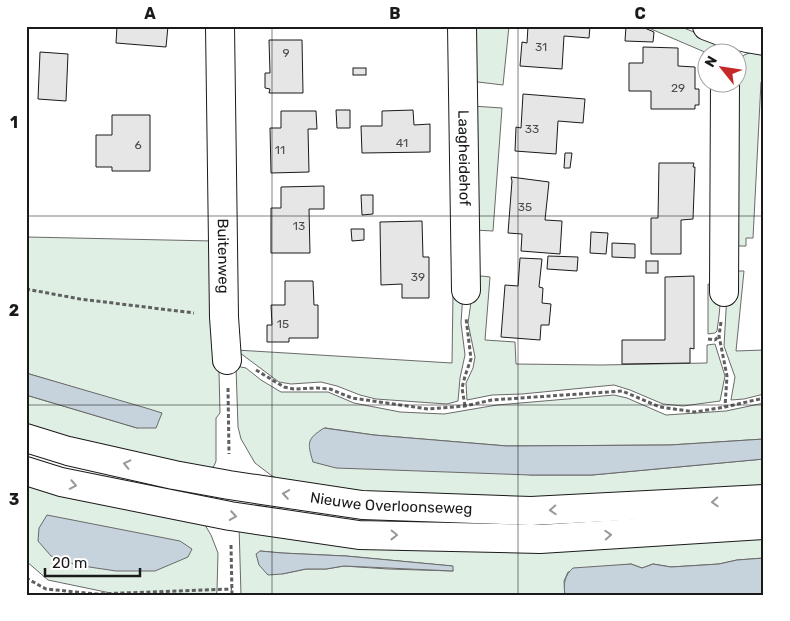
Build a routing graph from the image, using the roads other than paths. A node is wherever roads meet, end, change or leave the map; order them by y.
1 (220, 26) edge
2 (462, 26) edge
3 (722, 35) edge
4 (764, 41) edge
5 (725, 92) edge
6 (466, 290) road end
7 (724, 292) road end
8 (227, 360) road end
9 (26, 438) edge
10 (26, 471) edge
11 (764, 499) edge
12 (764, 525) edge

1 - 8 street, Buitenweg
2 - 6 street, Laagheidehof
3 - 4 street
5 - 7 street
11 -> 9 street, Nieuwe Overloonseweg
10 -> 12 street, Nieuwe Overloonseweg

